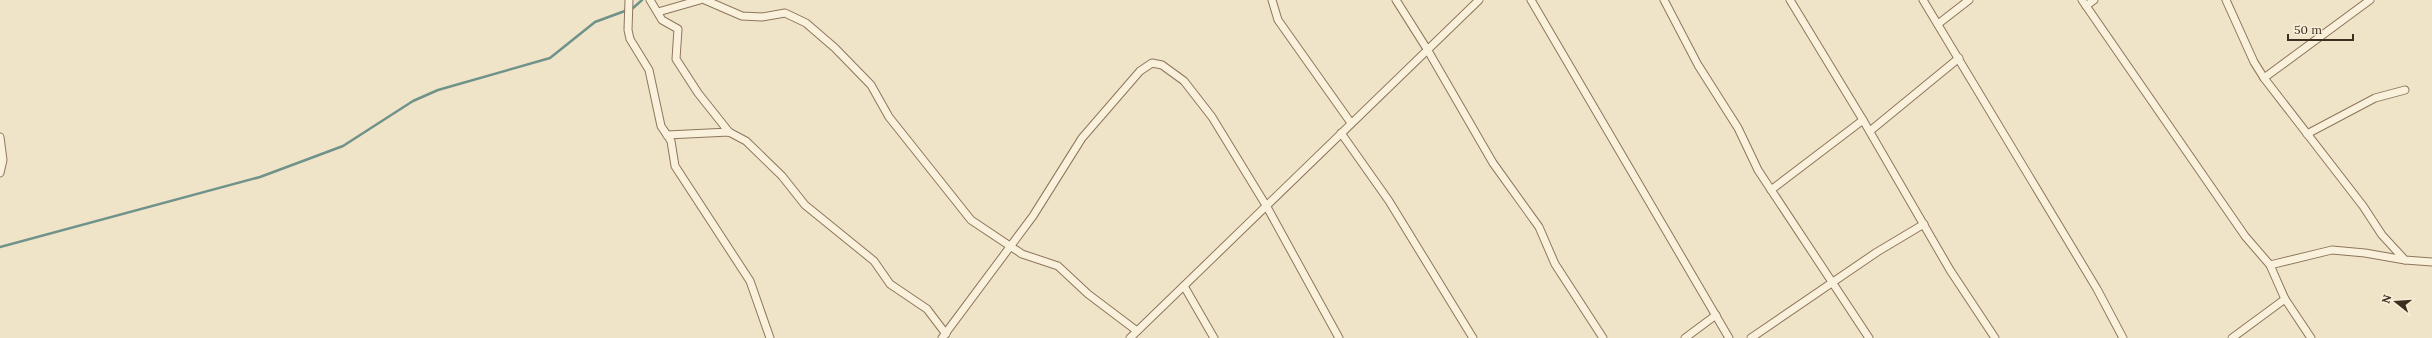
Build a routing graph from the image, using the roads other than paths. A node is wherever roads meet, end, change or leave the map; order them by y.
1 (629, 0) edge
2 (650, 0) edge
3 (700, 0) edge
4 (705, 0) edge
5 (1272, 0) edge
6 (1396, 0) edge
7 (1479, 0) edge
8 (1532, 0) edge
9 (1664, 0) edge
10 (1790, 0) edge
11 (1923, 0) edge
12 (1969, 0) edge
13 (2094, 0) edge
14 (2226, 0) edge
15 (2370, 0) edge
16 (2084, 3) edge
17 (658, 12) junction
18 (1938, 24) junction
19 (1427, 48) junction
20 (1959, 58) junction
21 (2264, 78) junction
22 (2405, 90) dead end
23 (1863, 120) junction
24 (1351, 123) junction
25 (1870, 131) junction
26 (729, 132) junction
27 (1341, 133) junction
28 (2307, 134) junction
29 (667, 135) junction
30 (0, 138) edge
31 (0, 173) edge
32 (1770, 190) junction
33 (1267, 207) junction
34 (1924, 224) junction
35 (1011, 248) junction
36 (2405, 260) junction
37 (2432, 262) edge
38 (2270, 265) junction
39 (1833, 283) junction
40 (1184, 286) junction
41 (2285, 299) junction
42 (1716, 315) junction
43 (1137, 331) junction
44 (944, 336) edge
45 (770, 338) edge
46 (1130, 338) edge
47 (1214, 338) edge
48 (1339, 338) edge
49 (1473, 338) edge
50 (1603, 338) edge
51 (1684, 338) edge
52 (1729, 338) edge
53 (1751, 338) edge
54 (1869, 338) edge
55 (1995, 338) edge
56 (2123, 338) edge
57 (2232, 338) edge
58 (2311, 338) edge

1 - 29 street
2 - 17 street
3 - 17 street
4 - 35 street
5 - 24 street
6 - 19 street
7 - 19 street
8 - 42 street
9 - 32 street
10 - 23 street
11 - 18 street
12 - 18 street
13 - 16 street
14 - 21 street
15 - 21 street
16 - 38 street
17 - 26 street
18 - 20 street
19 - 24 street
19 - 50 street
20 - 25 street
20 - 56 street
21 - 28 street
22 - 28 street
23 - 25 street
23 - 32 street
24 - 27 street
25 - 34 street
26 - 29 street
26 - 44 street
27 - 33 street
27 - 49 street
28 - 36 street
29 - 45 street
30 - 31 street
32 - 39 street
33 - 35 street
33 - 40 street
33 - 48 street
34 - 39 street
34 - 55 street
35 - 43 street
35 - 44 street
36 - 37 street
36 - 38 street
38 - 41 street
39 - 53 street
39 - 54 street
40 - 43 street
40 - 47 street
41 - 57 street
41 - 58 street
42 - 51 street
42 - 52 street
43 - 46 street

